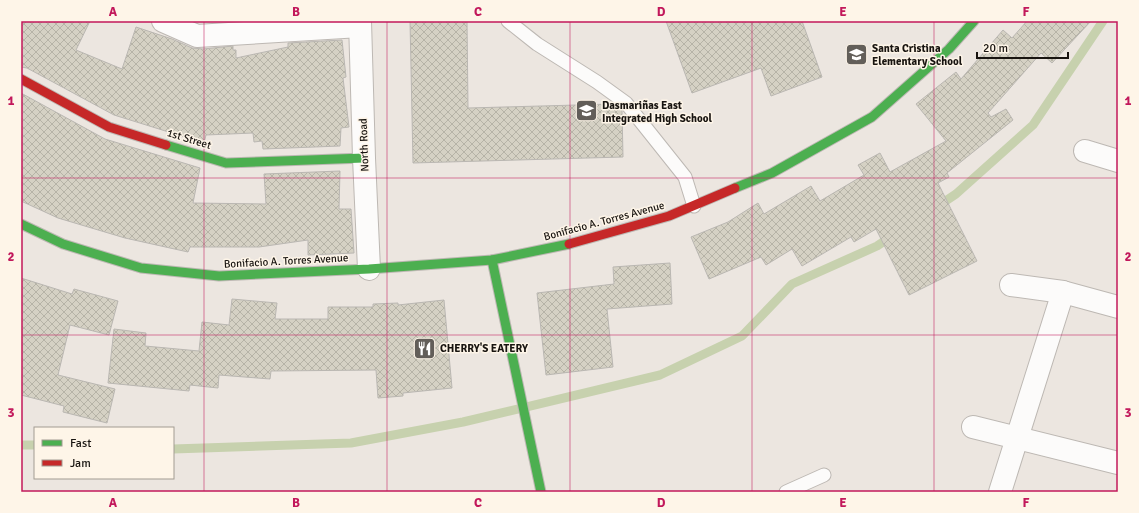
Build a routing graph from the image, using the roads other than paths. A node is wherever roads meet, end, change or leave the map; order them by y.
1 (163, 21) edge
2 (508, 21) edge
3 (974, 21) edge
4 (360, 24) edge
5 (21, 80) edge
6 (1085, 151) dead end
7 (364, 158) junction
8 (1118, 161) edge
9 (694, 206) junction
10 (21, 224) edge
11 (492, 260) junction
12 (370, 269) junction
13 (1011, 285) dead end
14 (1062, 292) junction
15 (1118, 307) edge
16 (974, 427) dead end
17 (1016, 439) junction
18 (1118, 463) edge
19 (824, 475) dead end
20 (541, 492) edge
21 (786, 492) edge
22 (1000, 492) edge

1 - 4 street
2 - 9 lane
3 - 9 street, Bonifacio A. Torres Avenue
4 - 7 street, North Road
5 - 7 street, 1st Street
6 - 8 street
7 - 12 street, North Road
9 - 11 street, Bonifacio A. Torres Avenue
10 - 12 street, Bonifacio A. Torres Avenue
11 - 12 street, Bonifacio A. Torres Avenue
11 - 20 street
13 - 14 street
14 - 15 street
14 - 17 street
16 - 17 street
17 - 18 street
17 - 22 street
19 - 21 lane

